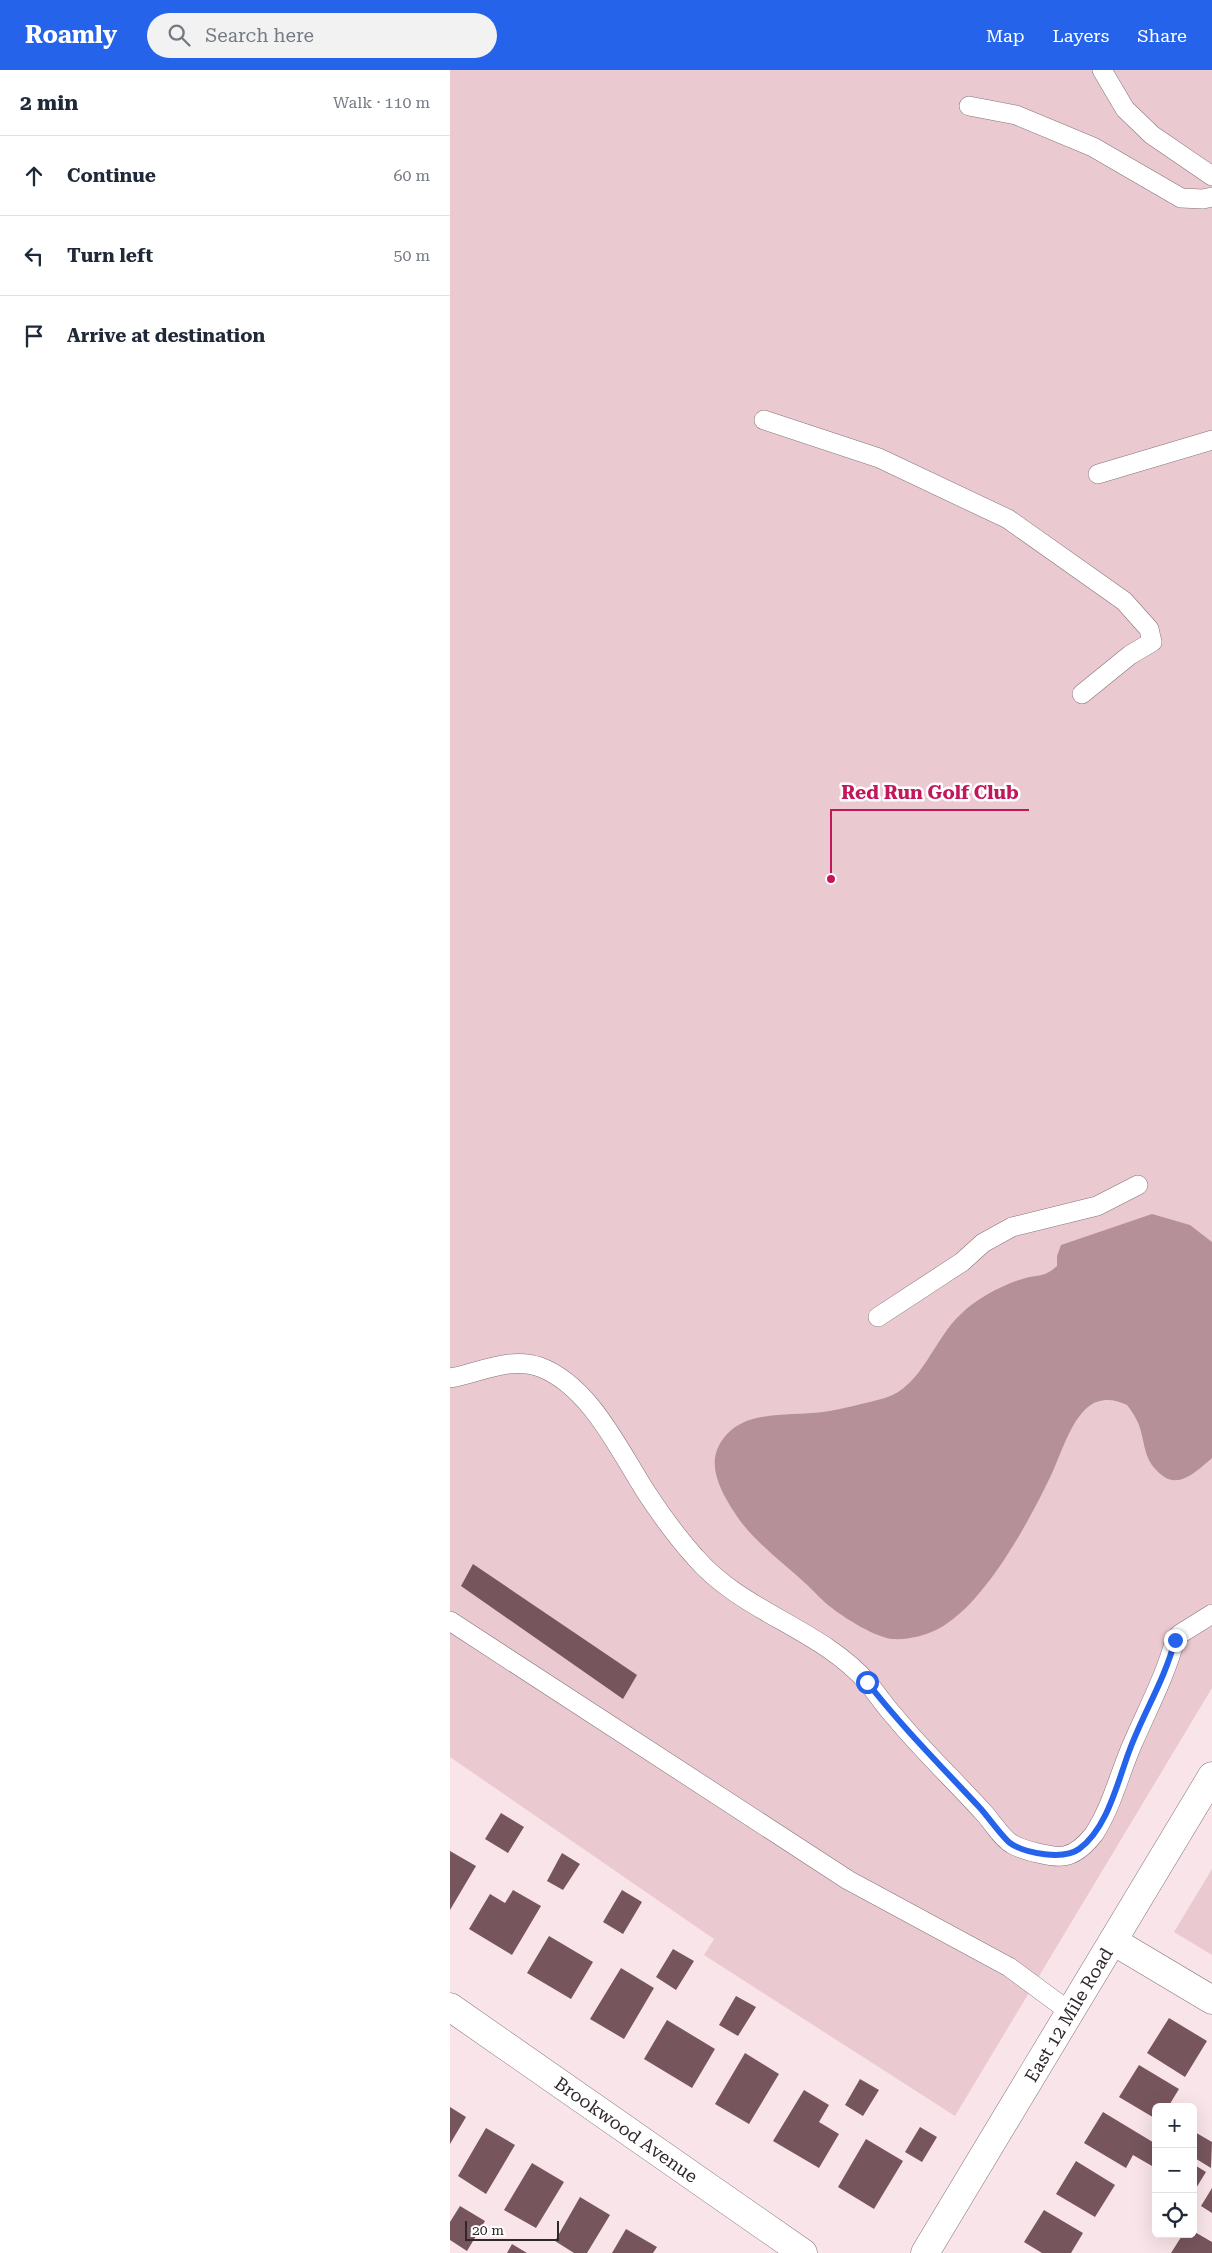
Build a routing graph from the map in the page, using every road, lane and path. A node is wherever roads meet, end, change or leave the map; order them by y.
1 (1102, 70) edge
2 (969, 106) dead end
3 (1212, 176) edge
4 (1212, 198) edge
5 (764, 420) dead end
6 (1212, 440) edge
7 (1098, 474) dead end
8 (1082, 694) dead end
9 (1138, 1185) dead end
10 (878, 1317) dead end
11 (450, 1378) edge
12 (1212, 1614) edge
13 (450, 1621) edge
14 (1212, 1776) edge
15 (1113, 1941) junction
16 (1212, 2000) edge
17 (450, 2007) edge
18 (1070, 2012) junction
19 (803, 2253) edge
20 (925, 2253) edge

1 - 3 lane
2 - 4 lane
5 - 8 lane
6 - 7 lane
9 - 10 lane
11 - 12 lane
13 - 18 lane
14 - 15 main road, East 12 Mile Road
15 - 16 main road
15 - 18 main road, East 12 Mile Road
17 - 19 main road, Brookwood Avenue
18 - 20 main road, East 12 Mile Road

